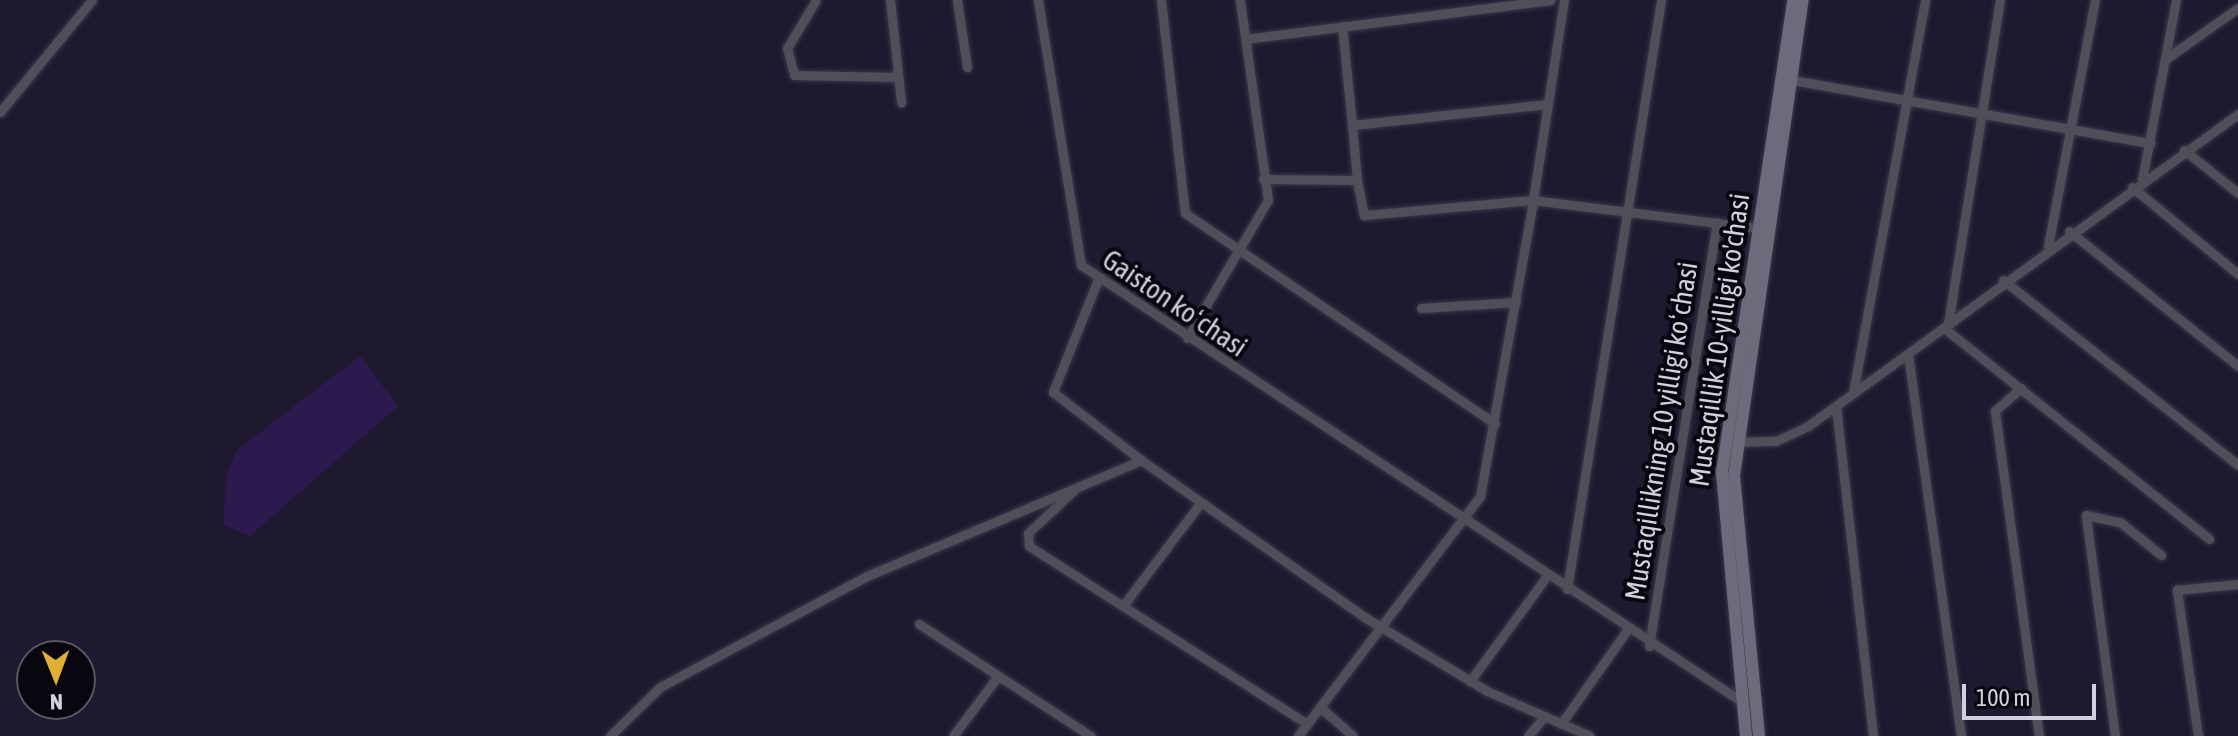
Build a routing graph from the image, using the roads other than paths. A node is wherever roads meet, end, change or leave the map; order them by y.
1 (92, 0) edge
2 (816, 0) edge
3 (890, 0) edge
4 (957, 0) edge
5 (1161, 0) edge
6 (1240, 0) edge
7 (1551, 0) edge
8 (1564, 0) edge
9 (1661, 0) edge
10 (1793, 0) edge
11 (1803, 0) edge
12 (1925, 0) edge
13 (2000, 0) edge
14 (2095, 0) edge
15 (2176, 0) edge
16 (1039, 4) edge
17 (2238, 8) edge
18 (1342, 26) junction
19 (1246, 39) junction
20 (2167, 58) junction
21 (967, 67) dead end
22 (898, 77) junction
23 (1792, 80) junction
24 (1904, 100) junction
25 (901, 102) dead end
26 (1548, 104) junction
27 (0, 112) edge
28 (1980, 113) junction
29 (2238, 114) edge
30 (1352, 125) junction
31 (2071, 129) junction
32 (2150, 143) junction
33 (2184, 150) junction
34 (1263, 179) junction
35 (1357, 180) junction
36 (2142, 180) junction
37 (2132, 187) junction
38 (2238, 193) edge
39 (1533, 200) junction
40 (1627, 211) junction
41 (1717, 222) junction
42 (1758, 228) junction
43 (2069, 231) junction
44 (2048, 246) junction
45 (1240, 254) junction
46 (2238, 274) edge
47 (1099, 277) junction
48 (2003, 280) junction
49 (1516, 302) junction
50 (1421, 308) dead end
51 (1946, 326) junction
52 (1187, 338) junction
53 (1908, 354) junction
54 (2238, 366) edge
55 (2021, 388) junction
56 (1853, 393) junction
57 (1836, 406) junction
58 (1495, 424) junction
59 (1739, 442) junction
60 (1141, 460) junction
61 (2238, 465) edge
62 (1073, 491) junction
63 (1201, 502) junction
64 (1462, 522) junction
65 (2209, 539) dead end
66 (2161, 555) dead end
67 (1546, 577) junction
68 (2238, 584) edge
69 (1567, 589) junction
70 (1125, 603) junction
71 (919, 624) dead end
72 (1383, 628) junction
73 (1627, 630) junction
74 (1649, 646) junction
75 (998, 676) junction
76 (1470, 681) junction
77 (1741, 701) junction
78 (1320, 707) junction
79 (1545, 716) junction
80 (1307, 724) junction
81 (1561, 724) junction
82 (610, 736) edge
83 (953, 736) edge
84 (1091, 736) edge
85 (1298, 736) edge
86 (1353, 736) edge
87 (1528, 736) edge
88 (1590, 736) edge
89 (1746, 736) edge
90 (1759, 736) edge
91 (1873, 736) edge
92 (1961, 736) edge
93 (2039, 736) edge
94 (2115, 736) edge
95 (2198, 736) edge

1 - 27 street
2 - 22 street
3 - 22 street
4 - 21 street
5 - 45 street
6 - 19 street
7 - 18 street
8 - 26 street
9 - 40 street
10 - 42 main road, Mustaqillik 10-yilligi ko'chasi
11 - 23 main road, Mustaqillik 10-yilligi ko'chasi
12 - 24 street
13 - 28 street
14 - 31 street
15 - 20 street
16 - 47 street, Gaiston koʻchasi
17 - 20 street
18 - 19 street
18 - 30 street
19 - 34 street
20 - 32 street
22 - 25 street
23 - 24 street
23 - 59 main road, Mustaqillik 10-yilligi ko'chasi
24 - 28 street
24 - 56 street
26 - 30 street
26 - 39 street
28 - 31 street
28 - 51 street
29 - 33 street
30 - 35 street
31 - 32 street
31 - 44 street
32 - 36 street
33 - 36 street
33 - 38 street
34 - 35 street
34 - 45 street
35 - 39 street
36 - 37 street
37 - 43 street
37 - 46 street
39 - 40 street
39 - 49 street
40 - 41 street
40 - 69 street
41 - 42 street
41 - 74 street, Mustaqillikning 10 yilligi koʻchasi
42 - 77 main road, Mustaqillik 10-yilligi ko'chasi
43 - 44 street
43 - 54 street
44 - 48 street
45 - 52 street
45 - 58 street
47 - 52 street, Gaiston koʻchasi
47 - 60 street
48 - 51 street
48 - 61 street
49 - 50 street
49 - 58 street
51 - 53 street
51 - 55 street
52 - 64 street, Gaiston koʻchasi
53 - 56 street
53 - 92 street
55 - 65 street
55 - 93 street
56 - 57 street
57 - 59 street
57 - 91 street
58 - 64 street
59 - 90 main road, Mustaqillik 10-yilligi ko'chasi
60 - 62 street
60 - 63 street
62 - 70 street
62 - 82 street
63 - 70 street
63 - 72 street
64 - 67 street, Gaiston koʻchasi
64 - 72 street
66 - 94 street
67 - 69 street, Gaiston koʻchasi
67 - 76 street
68 - 95 street
69 - 73 street, Gaiston koʻchasi
70 - 80 street
71 - 75 street
72 - 76 street
72 - 78 street
73 - 74 street, Gaiston koʻchasi
73 - 81 street
74 - 77 street, Gaiston koʻchasi
75 - 83 street
75 - 84 street
76 - 79 street
77 - 89 main road, Mustaqillik 10-yilligi ko'chasi
78 - 80 street
78 - 86 street
79 - 81 street
79 - 87 street
80 - 85 street
81 - 88 street

